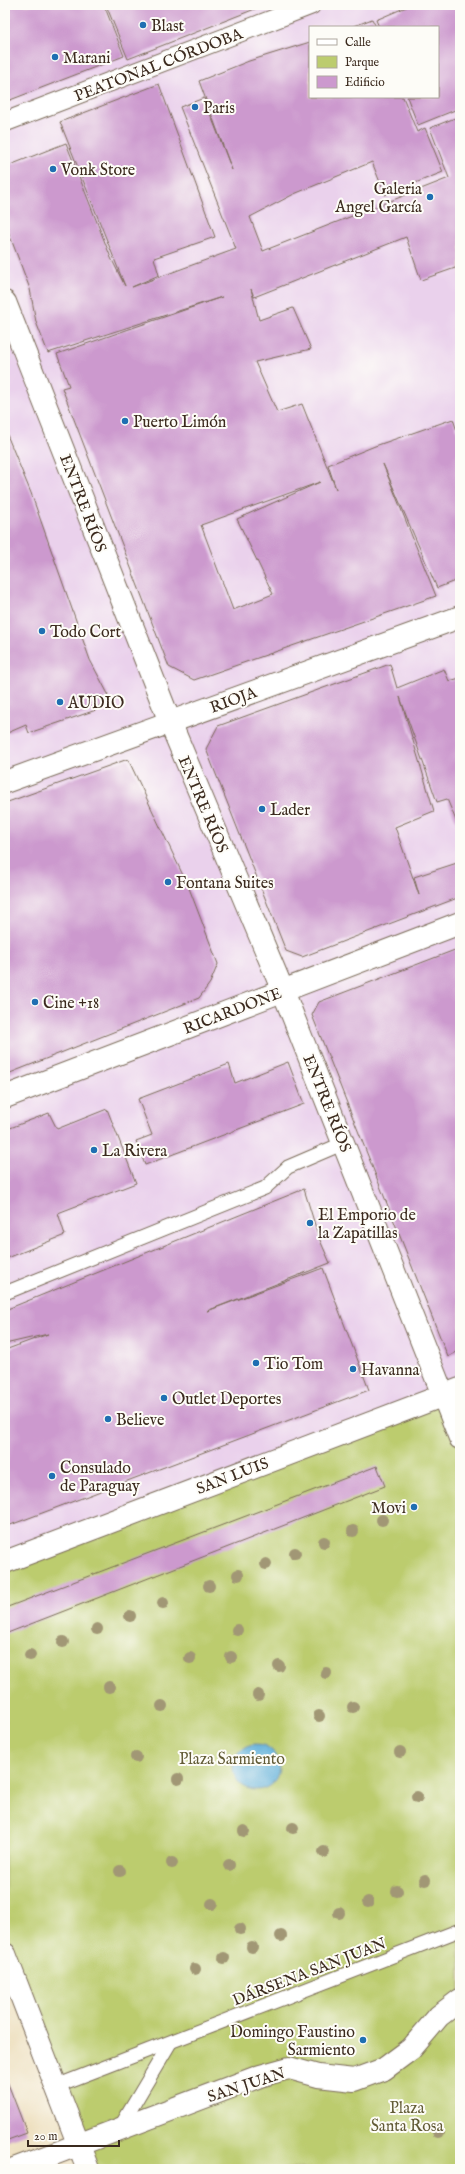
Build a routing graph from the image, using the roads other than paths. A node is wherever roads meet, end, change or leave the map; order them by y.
1 (311, 5) edge
2 (5, 122) edge
3 (5, 302) edge
4 (460, 617) edge
5 (170, 722) junction
6 (5, 782) edge
7 (460, 923) edge
8 (283, 991) junction
9 (5, 1097) edge
10 (344, 1143) junction
11 (5, 1293) edge
12 (452, 1392) edge
13 (460, 1438) edge
14 (5, 1562) edge
15 (460, 1930) edge
16 (5, 1954) edge
17 (460, 2000) edge
18 (170, 2043) junction
19 (56, 2086) junction
20 (119, 2129) junction
21 (79, 2144) junction
22 (14, 2169) edge
23 (88, 2169) edge

1 - 2 street, PEATONAL CÓRDOBA
3 - 5 main road, ENTRE RÍOS
4 - 5 main road, RIOJA
5 - 6 main road, RIOJA
5 - 8 main road, ENTRE RÍOS
7 - 8 main road, RICARDONE
8 - 9 main road, RICARDONE
8 - 10 main road, ENTRE RÍOS
10 - 11 lane
10 - 12 main road, ENTRE RÍOS
12 - 13 main road, ENTRE RÍOS
12 - 14 main road, SAN LUIS
15 - 18 lane, DÁRSENA SAN JUAN
16 - 19 main road
17 - 20 main road, SAN JUAN
18 - 19 lane, DÁRSENA SAN JUAN
18 - 20 lane
19 - 21 main road
20 - 21 main road, SAN JUAN
21 - 22 main road, SAN JUAN
21 - 23 main road

